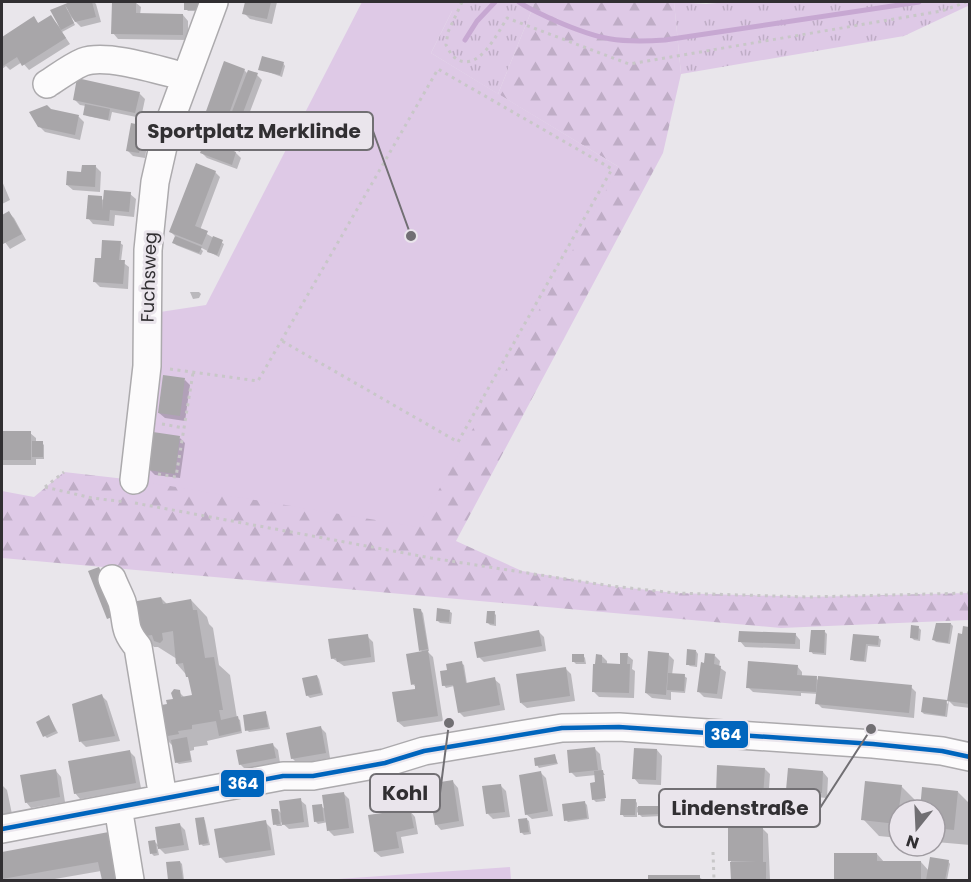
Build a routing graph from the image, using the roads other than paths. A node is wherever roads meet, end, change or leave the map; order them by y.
1 (214, 2) edge
2 (186, 77) junction
3 (47, 84) dead end
4 (143, 477) road end
5 (112, 579) dead end
6 (969, 757) edge
7 (163, 798) junction
8 (118, 807) junction
9 (2, 830) edge
10 (130, 880) edge

1 - 2 street, Fuchsweg
2 - 3 street
2 - 4 street, Fuchsweg
5 - 7 street
6 - 7 street
7 - 8 street
8 - 9 street
8 - 10 street

